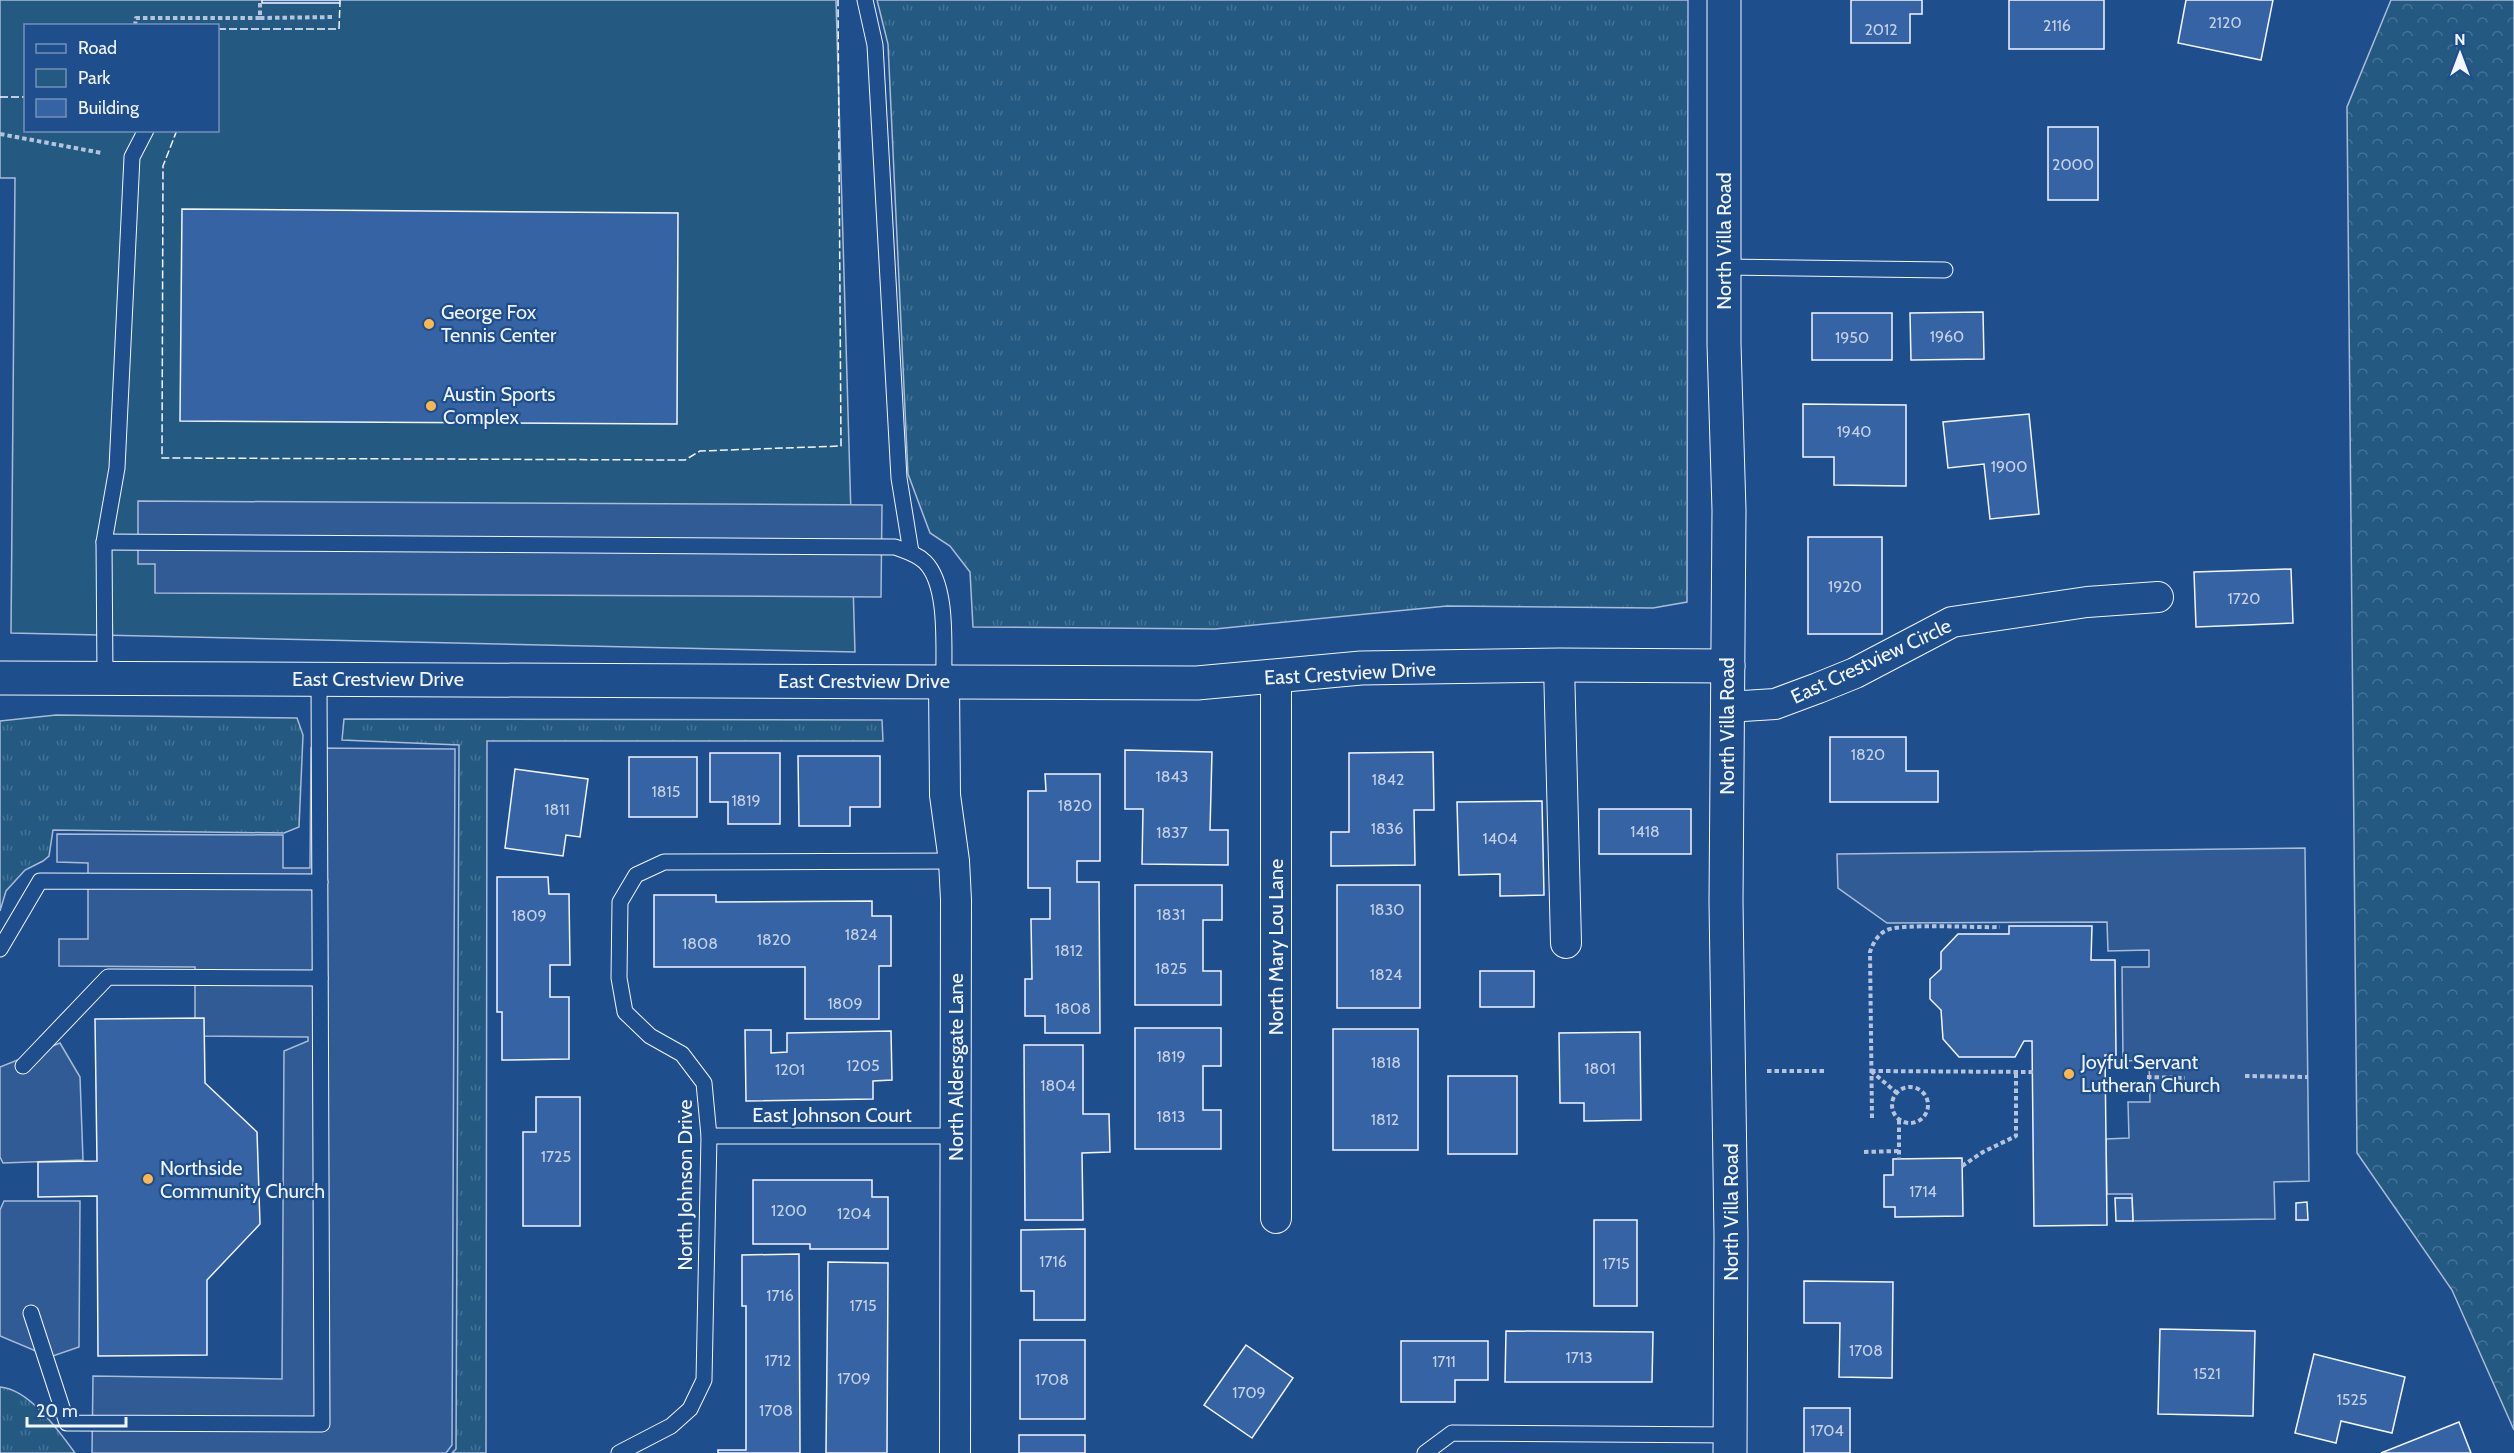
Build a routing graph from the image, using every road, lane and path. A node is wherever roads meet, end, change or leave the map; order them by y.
1 (260, 0) edge
2 (865, 0) edge
3 (1724, 0) edge
4 (260, 18) junction
5 (334, 18) dead end
6 (135, 24) edge
7 (145, 132) edge
8 (0, 134) edge
9 (102, 153) dead end
10 (1724, 267) junction
11 (1945, 270) dead end
12 (104, 542) junction
13 (911, 552) junction
14 (2158, 597) dead end
15 (1558, 665) junction
16 (1728, 666) junction
17 (1276, 676) junction
18 (105, 677) junction
19 (0, 678) edge
20 (319, 678) junction
21 (944, 682) junction
22 (1727, 707) junction
23 (954, 861) junction
24 (320, 882) junction
25 (2000, 927) dead end
26 (1566, 943) dead end
27 (0, 949) edge
28 (320, 978) junction
29 (23, 1066) dead end
30 (1767, 1071) dead end
31 (1826, 1071) dead end
32 (1871, 1071) junction
33 (2016, 1072) junction
34 (2033, 1072) dead end
35 (2246, 1076) dead end
36 (2147, 1077) dead end
37 (2308, 1077) dead end
38 (2185, 1078) dead end
39 (1897, 1093) junction
40 (1872, 1118) dead end
41 (1899, 1119) junction
42 (709, 1136) junction
43 (956, 1136) junction
44 (1899, 1151) junction
45 (1864, 1152) dead end
46 (1899, 1159) dead end
47 (1962, 1166) dead end
48 (1276, 1218) dead end
49 (31, 1313) dead end
50 (1730, 1444) edge
51 (619, 1453) edge
52 (955, 1453) edge
53 (1425, 1453) edge

1 - 4 path
2 - 13 lane
3 - 10 street, North Villa Road
4 - 5 path
4 - 6 path
7 - 12 lane
8 - 9 path
10 - 11 lane
10 - 16 street, North Villa Road
12 - 13 lane
12 - 18 lane
13 - 21 lane
14 - 22 street, East Crestview Circle
15 - 16 street, East Crestview Drive
15 - 17 street, East Crestview Drive
15 - 26 street
16 - 22 street, North Villa Road
17 - 21 street, East Crestview Drive
17 - 48 street, North Mary Lou Lane
18 - 19 street, East Crestview Drive
18 - 20 street, East Crestview Drive
20 - 21 street, East Crestview Drive
20 - 24 lane
21 - 23 street, North Aldersgate Lane
22 - 50 street, North Villa Road
23 - 42 lane, North Johnson Drive
23 - 43 street, North Aldersgate Lane
24 - 27 lane
24 - 28 lane
25 - 32 path
28 - 29 lane
28 - 49 lane
30 - 31 path
32 - 33 path
32 - 39 path
32 - 40 path
33 - 34 path
33 - 47 path
35 - 37 path
36 - 38 path
39 - 41 path
39 - 41 path
41 - 44 path
42 - 43 lane, East Johnson Court
42 - 51 lane, North Johnson Drive
43 - 52 street, North Aldersgate Lane
44 - 45 path
44 - 46 path
50 - 53 lane

